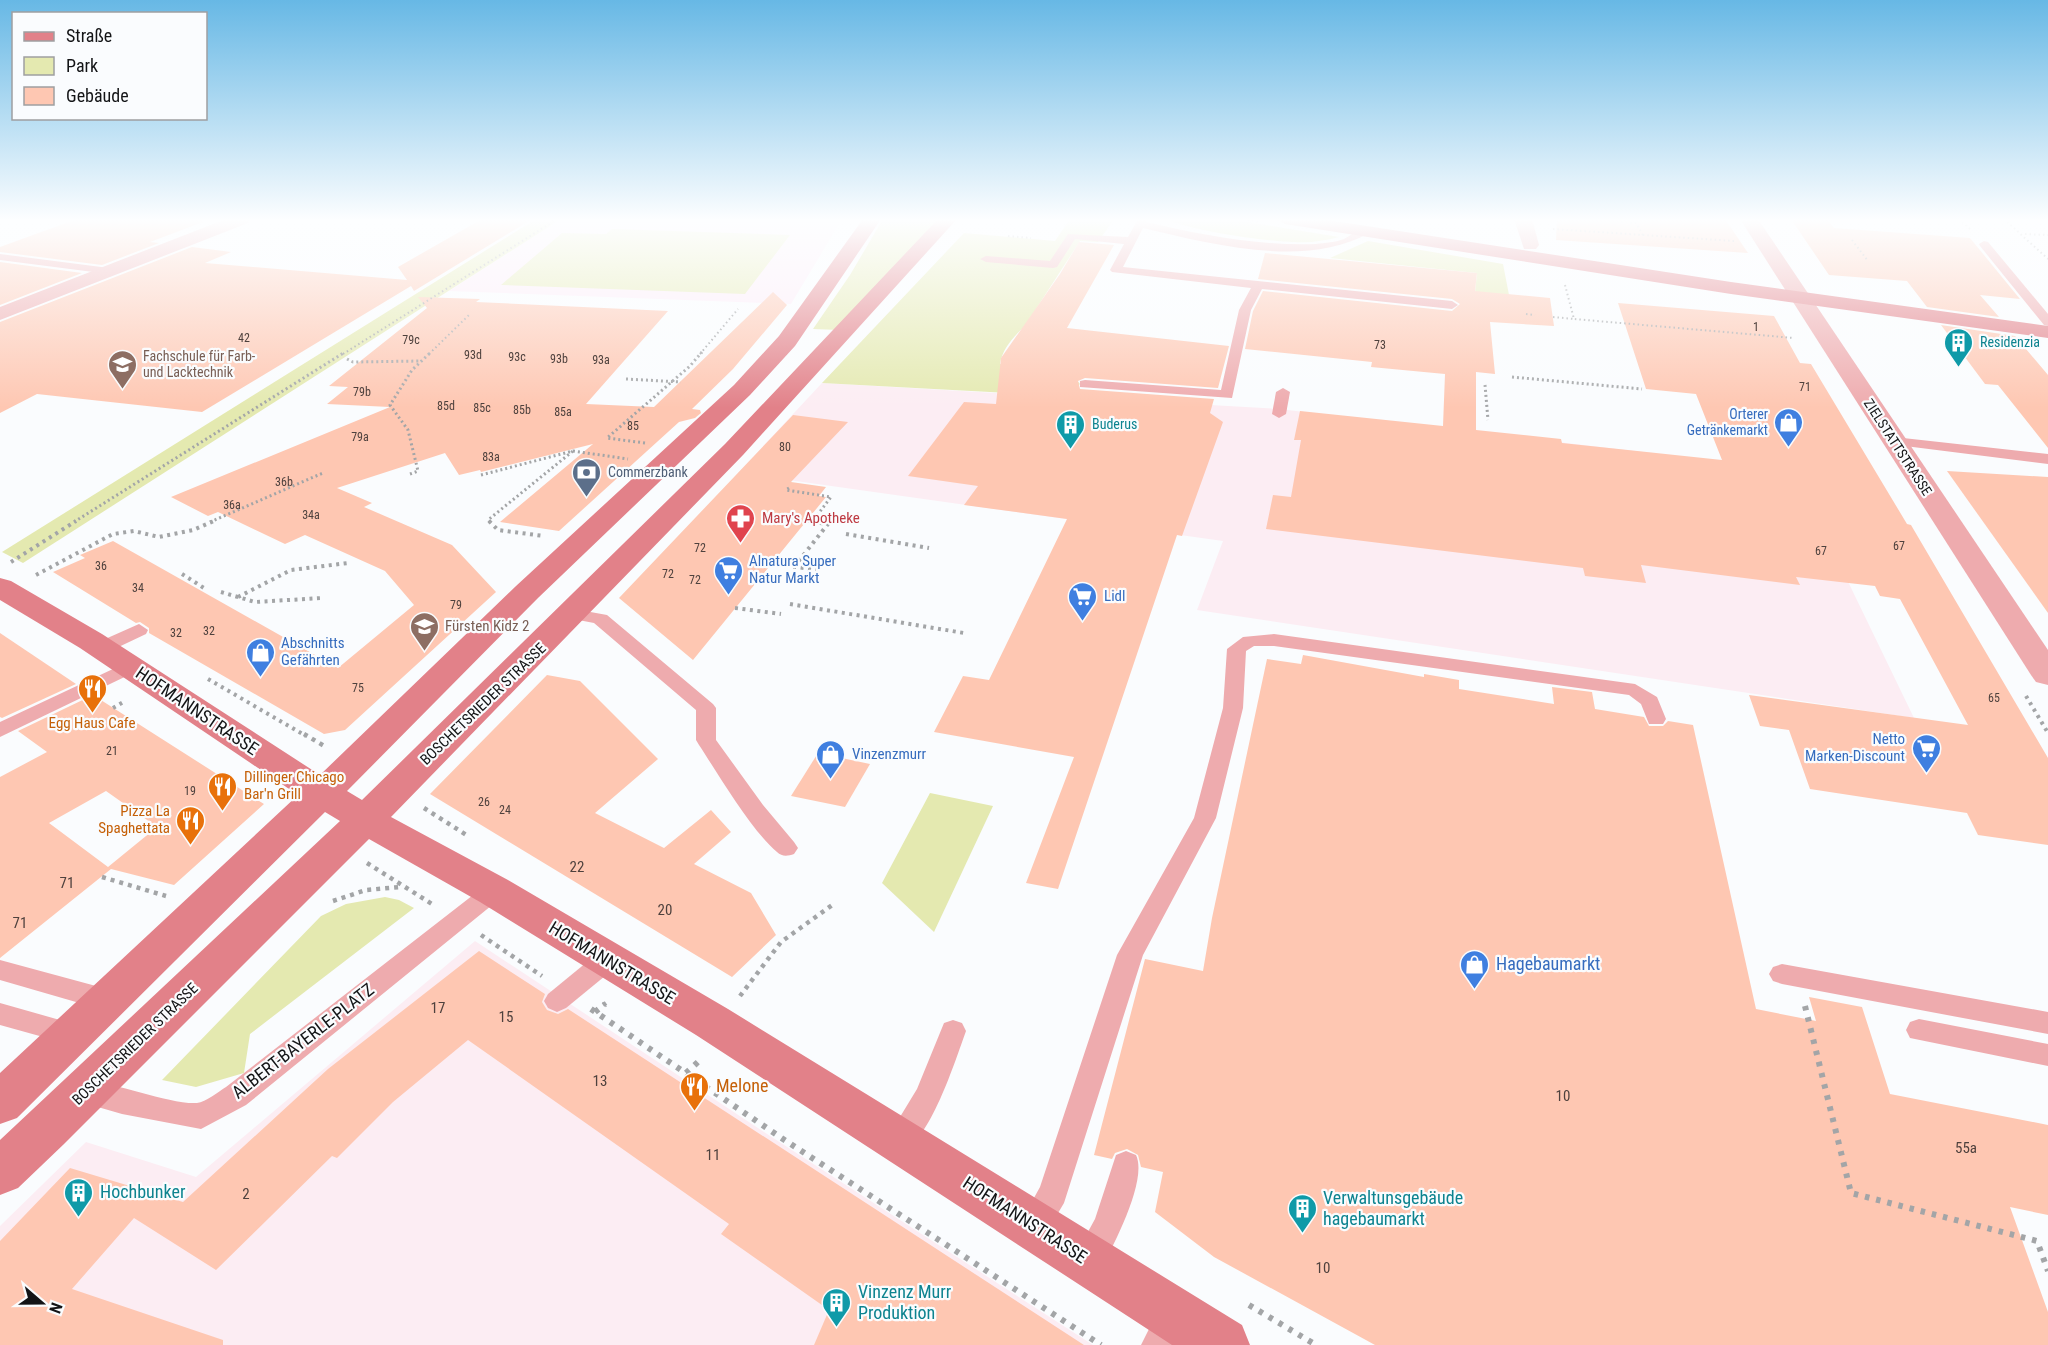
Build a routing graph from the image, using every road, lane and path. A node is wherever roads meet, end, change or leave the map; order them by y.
1 (82, 282) edge
2 (461, 282) edge
3 (829, 282) edge
4 (890, 282) edge
5 (1227, 282) edge
6 (1564, 282) edge
7 (1759, 282) edge
8 (1770, 282) edge
9 (1791, 282) edge
10 (2015, 282) edge
11 (1258, 285) junction
12 (1795, 287) junction
13 (1452, 305) dead end
14 (738, 309) dead end
15 (0, 314) edge
16 (1526, 314) dead end
17 (469, 315) dead end
18 (1535, 315) dead end
19 (1553, 317) dead end
20 (1574, 319) junction
21 (2048, 322) edge
22 (2048, 332) edge
23 (1797, 338) dead end
24 (347, 359) dead end
25 (421, 361) junction
26 (1512, 377) dead end
27 (626, 379) dead end
28 (672, 382) junction
29 (681, 382) dead end
30 (1085, 384) dead end
31 (1485, 385) dead end
32 (1642, 389) dead end
33 (1283, 392) dead end
34 (1279, 414) dead end
35 (1488, 420) dead end
36 (1894, 441) junction
37 (652, 444) dead end
38 (573, 451) junction
39 (2048, 459) edge
40 (636, 460) dead end
41 (323, 473) dead end
42 (410, 474) dead end
43 (481, 475) dead end
44 (786, 489) dead end
45 (806, 521) dead end
46 (812, 522) junction
47 (846, 534) dead end
48 (552, 537) dead end
49 (929, 548) dead end
50 (348, 563) dead end
51 (771, 563) dead end
52 (794, 567) junction
53 (816, 570) dead end
54 (182, 574) dead end
55 (5, 580) edge
56 (204, 588) dead end
57 (221, 591) dead end
58 (238, 597) junction
59 (322, 598) dead end
60 (790, 604) dead end
61 (735, 608) dead end
62 (574, 614) junction
63 (781, 614) dead end
64 (133, 627) dead end
65 (964, 633) dead end
66 (110, 654) junction
67 (2048, 675) edge
68 (52, 692) dead end
69 (125, 701) dead end
70 (113, 708) dead end
71 (1656, 719) dead end
72 (0, 730) edge
73 (323, 794) junction
74 (365, 819) junction
75 (786, 848) dead end
76 (102, 877) dead end
77 (494, 891) junction
78 (170, 897) dead end
79 (328, 903) dead end
80 (835, 903) dead end
81 (457, 919) junction
82 (0, 970) edge
83 (1790, 975) joint
84 (606, 981) junction
85 (562, 997) junction
86 (737, 999) dead end
87 (107, 1000) junction
88 (595, 1012) junction
89 (0, 1014) edge
90 (2048, 1023) edge
91 (1919, 1030) dead end
92 (954, 1031) dead end
93 (72, 1034) junction
94 (2048, 1054) edge
95 (699, 1061) dead end
96 (686, 1073) junction
97 (87, 1092) junction
98 (0, 1103) edge
99 (900, 1140) junction
100 (1126, 1164) dead end
101 (0, 1172) edge
102 (1034, 1225) junction
103 (1088, 1261) junction
104 (2048, 1271) edge
105 (1166, 1330) edge
106 (1101, 1345) edge
107 (1222, 1345) edge

1 - 15 street
2 - 55 path
3 - 73 main road
4 - 62 main road, BOSCHETSRIEDER STRASSE
5 - 11 lane
6 - 20 path
7 - 12 main road
8 - 12 main road
9 - 12 street, ZIELSTATTSTRASSE
10 - 21 lane
11 - 13 lane
11 - 30 lane
12 - 21 main road
12 - 22 main road
12 - 36 street, ZIELSTATTSTRASSE
14 - 28 path
16 - 18 path
17 - 25 path
19 - 20 path
20 - 23 path
24 - 25 path
25 - 42 path
26 - 32 path
27 - 28 path
28 - 29 path
28 - 37 path
31 - 35 path
33 - 34 lane
36 - 39 lane
36 - 67 street, ZIELSTATTSTRASSE
38 - 40 path
38 - 43 path
38 - 48 path
41 - 55 path
44 - 46 path
45 - 46 path
46 - 52 path
47 - 49 path
50 - 58 path
51 - 52 path
52 - 53 path
54 - 56 path
55 - 66 main road, HOFMANNSTRASSE
57 - 58 path
58 - 59 path
60 - 65 path
61 - 63 path
62 - 74 main road, BOSCHETSRIEDER STRASSE
62 - 75 lane
64 - 66 lane
66 - 68 lane
66 - 72 lane
66 - 73 main road, HOFMANNSTRASSE
69 - 70 path
71 - 102 lane
73 - 74 main road, HOFMANNSTRASSE
73 - 87 main road
74 - 77 main road, HOFMANNSTRASSE
74 - 97 main road, BOSCHETSRIEDER STRASSE
76 - 78 path
77 - 81 lane, ALBERT-BAYERLE-PLATZ
77 - 84 main road, HOFMANNSTRASSE
79 - 81 path
80 - 86 path
81 - 85 path
81 - 97 lane, ALBERT-BAYERLE-PLATZ
82 - 87 lane
83 - 90 lane
83 - 104 path
84 - 85 lane
84 - 88 path
84 - 99 main road, HOFMANNSTRASSE
85 - 88 path
87 - 93 main road
88 - 96 path
89 - 93 lane
91 - 94 lane
92 - 99 lane
93 - 98 main road
95 - 96 path
96 - 106 path
97 - 101 main road, BOSCHETSRIEDER STRASSE
99 - 102 main road, HOFMANNSTRASSE
100 - 103 lane
102 - 103 main road, HOFMANNSTRASSE
103 - 105 main road, HOFMANNSTRASSE
105 - 107 main road, HOFMANNSTRASSE

